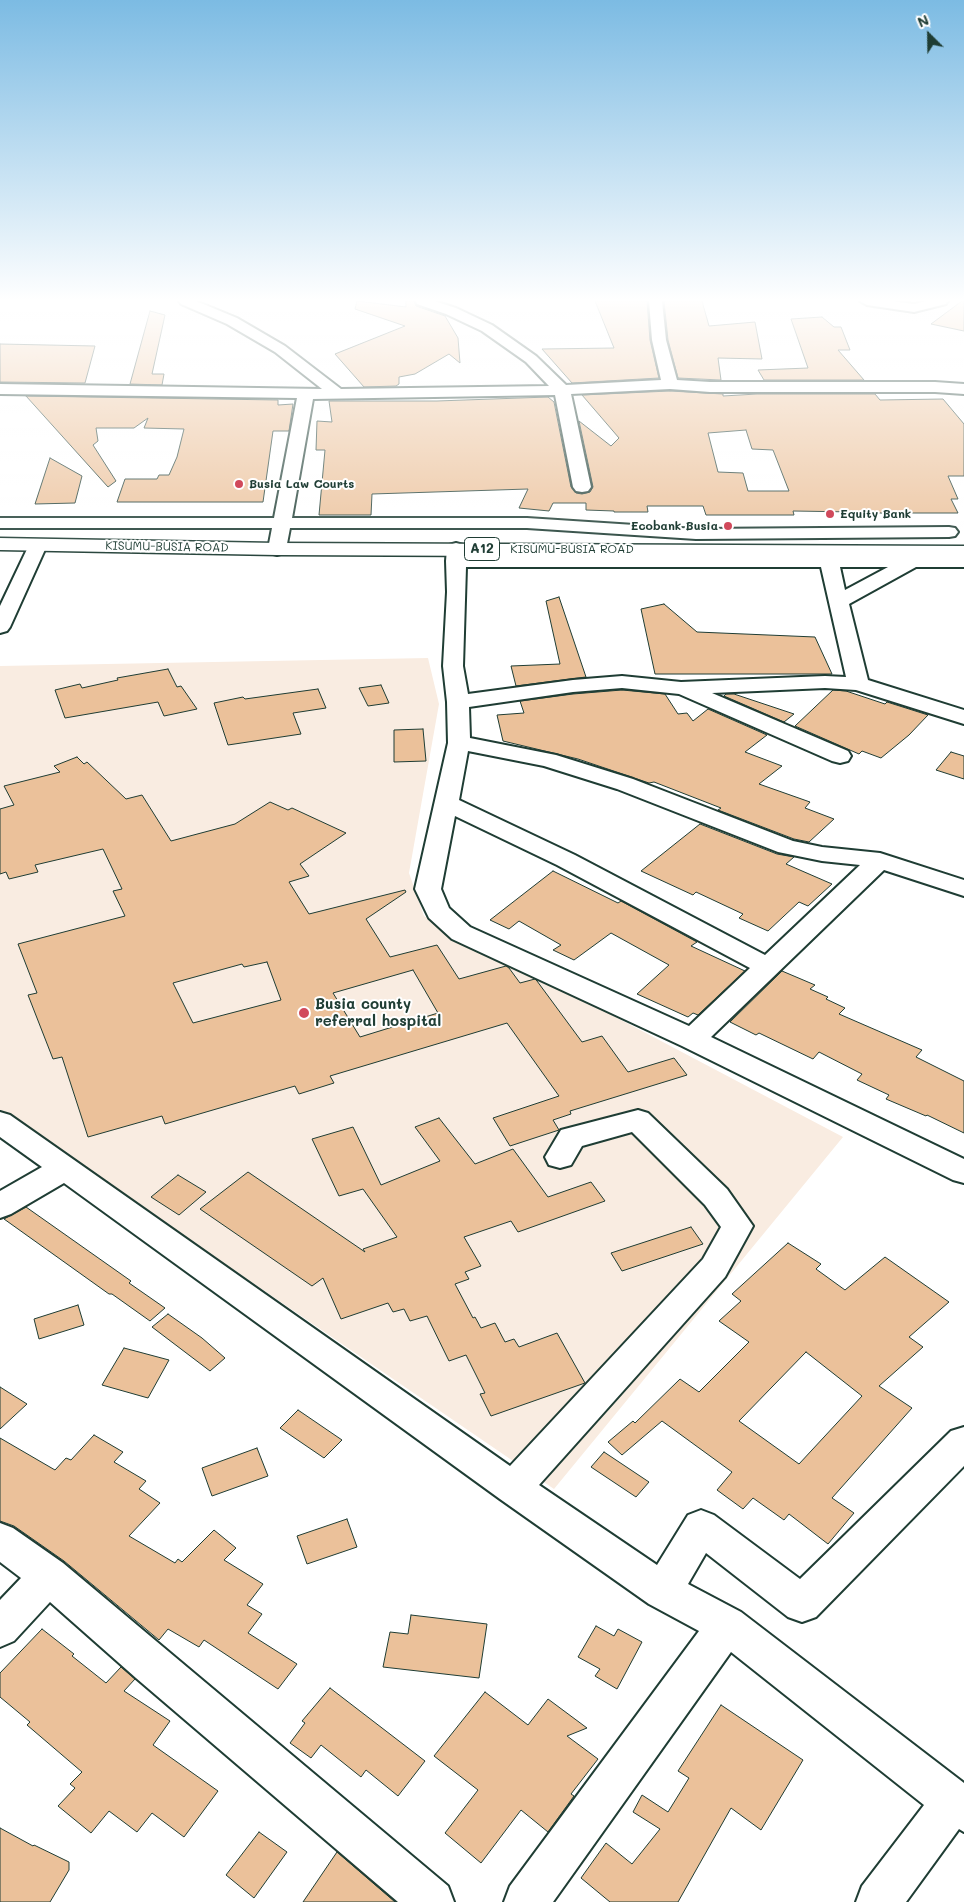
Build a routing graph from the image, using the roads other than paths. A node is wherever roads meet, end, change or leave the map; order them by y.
1 (47, 390) edge
2 (333, 390) edge
3 (562, 390) junction
4 (566, 390) edge
5 (337, 393) junction
6 (306, 394) junction
7 (582, 487) dead end
8 (0, 522) edge
9 (282, 522) junction
10 (949, 532) dead end
11 (0, 544) edge
12 (38, 544) junction
13 (277, 549) junction
14 (964, 552) edge
15 (456, 555) junction
16 (826, 556) junction
17 (912, 561) junction
18 (964, 561) edge
19 (839, 601) junction
20 (0, 627) edge
21 (858, 684) junction
22 (681, 688) junction
23 (458, 702) junction
24 (964, 717) edge
25 (459, 743) junction
26 (840, 756) dead end
27 (447, 803) junction
28 (880, 860) junction
29 (964, 888) edge
30 (768, 967) junction
31 (692, 1039) junction
32 (0, 1122) edge
33 (560, 1157) dead end
34 (65, 1168) junction
35 (964, 1172) edge
36 (0, 1206) edge
37 (964, 1442) edge
38 (513, 1488) junction
39 (0, 1540) edge
40 (49, 1576) junction
41 (663, 1590) junction
42 (727, 1625) junction
43 (0, 1628) edge
44 (958, 1806) edge
45 (432, 1902) edge
46 (526, 1902) edge
47 (878, 1902) edge

1 - 6 street
2 - 5 street
3 - 4 street
3 - 5 street
3 - 7 street
5 - 6 street
6 - 9 street
8 - 9 street
9 - 10 street
9 - 13 street
11 - 12 highway, KISUMU-BUSIA ROAD / A12
12 - 13 highway, KISUMU-BUSIA ROAD / A12
12 - 20 street
13 - 15 highway, KISUMU-BUSIA ROAD / A12
14 - 16 highway, KISUMU-BUSIA ROAD / A12
15 - 16 highway, KISUMU-BUSIA ROAD / A12
15 - 23 street
16 - 17 street
16 - 19 street
17 - 18 street
17 - 19 street
19 - 21 street
21 - 22 street
21 - 24 street
22 - 23 street
22 - 26 street
23 - 25 street
25 - 27 street
25 - 28 street
27 - 30 street
27 - 31 street
28 - 29 street
28 - 30 street
30 - 31 street
31 - 35 street
32 - 34 street
33 - 38 street
34 - 36 street
34 - 38 street
37 - 41 street
38 - 41 street
39 - 40 street
40 - 43 street
40 - 45 street
41 - 42 street
42 - 44 street
42 - 46 street
44 - 47 street

